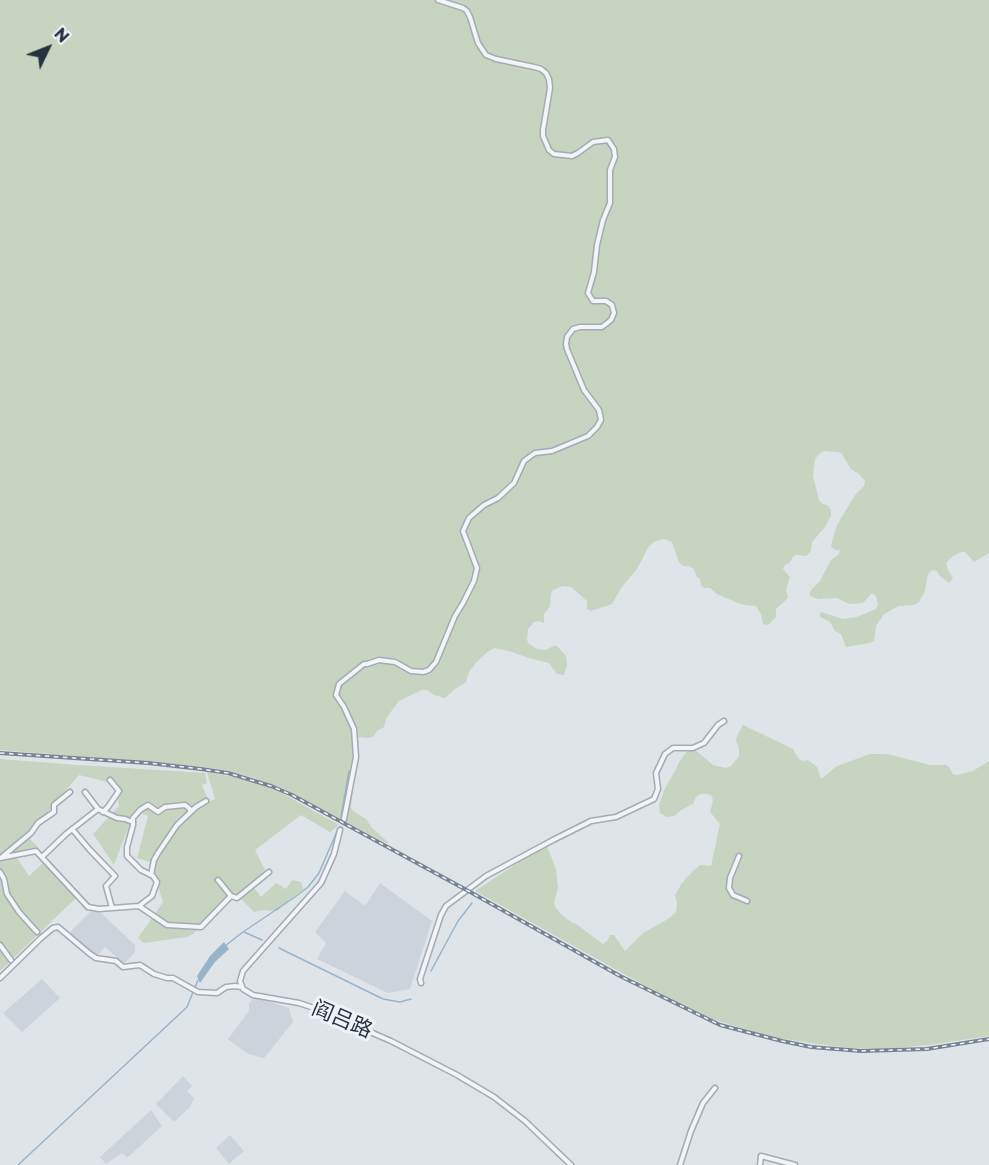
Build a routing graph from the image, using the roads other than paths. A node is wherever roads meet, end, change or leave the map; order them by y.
1 (438, 0) edge
2 (724, 721) dead end
3 (110, 780) dead end
4 (70, 792) dead end
5 (85, 792) dead end
6 (206, 801) dead end
7 (100, 811) junction
8 (190, 812) junction
9 (344, 819) tunnel mouth
10 (133, 822) junction
11 (72, 829) junction
12 (340, 830) tunnel mouth
13 (739, 856) dead end
14 (1, 857) edge
15 (42, 857) junction
16 (0, 872) edge
17 (269, 872) dead end
18 (151, 875) junction
19 (218, 880) dead end
20 (231, 896) junction
21 (747, 901) dead end
22 (139, 906) junction
23 (112, 908) junction
24 (37, 932) dead end
25 (0, 945) edge
26 (10, 960) dead end
27 (0, 978) edge
28 (421, 983) dead end
29 (242, 987) junction
30 (715, 1088) dead end
31 (571, 1165) edge
32 (680, 1165) edge
33 (760, 1165) edge
34 (795, 1165) edge

1 - 9 street
2 - 28 street
3 - 7 street
4 - 14 street
5 - 7 street
6 - 8 street
7 - 10 street
7 - 11 street
8 - 10 street
8 - 18 street
10 - 18 street
11 - 15 street
11 - 23 street
12 - 29 street
13 - 21 street
14 - 15 street
15 - 23 street
16 - 24 street
17 - 20 street
18 - 22 street
19 - 20 street
20 - 22 street
22 - 23 street
25 - 26 street
27 - 29 street
29 - 31 street, 阎吕路
30 - 32 street
33 - 34 street

